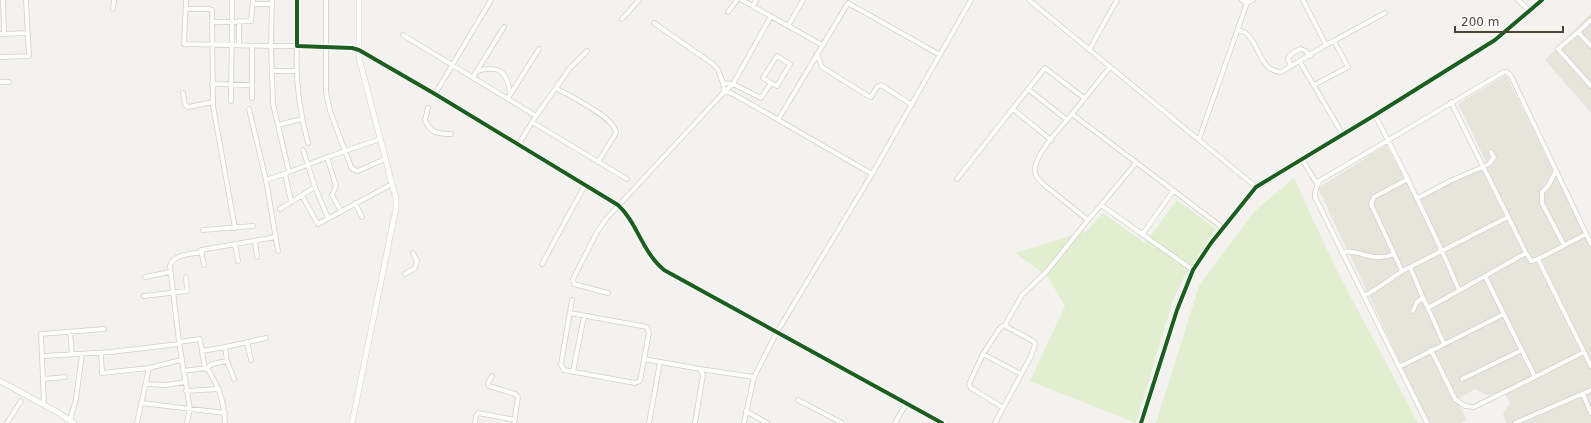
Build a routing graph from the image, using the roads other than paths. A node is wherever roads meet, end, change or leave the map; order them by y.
1 (2, 0) edge
2 (26, 0) edge
3 (114, 0) edge
4 (186, 0) edge
5 (232, 0) edge
6 (297, 0) edge
7 (326, 0) edge
8 (359, 0) edge
9 (491, 0) edge
10 (638, 0) edge
11 (737, 0) edge
12 (742, 0) edge
13 (756, 0) edge
14 (803, 0) edge
15 (971, 0) edge
16 (1029, 0) edge
17 (1117, 0) edge
18 (1242, 0) edge
19 (1253, 0) edge
20 (1303, 0) edge
21 (1518, 0) edge
22 (1542, 0) edge
23 (253, 2) edge
24 (272, 2) edge
25 (1248, 2) edge
26 (753, 6) junction
27 (186, 8) junction
28 (113, 9) dead end
29 (1530, 11) junction
30 (728, 12) dead end
31 (1385, 13) dead end
32 (771, 16) junction
33 (622, 19) dead end
34 (1591, 20) edge
35 (239, 21) junction
36 (212, 22) junction
37 (232, 22) junction
38 (654, 23) dead end
39 (788, 26) junction
40 (504, 27) dead end
41 (1238, 30) junction
42 (1578, 32) junction
43 (28, 33) junction
44 (2, 34) edge
45 (403, 35) dead end
46 (1334, 41) junction
47 (212, 45) junction
48 (231, 45) junction
49 (239, 45) junction
50 (1326, 45) junction
51 (252, 46) junction
52 (271, 46) junction
53 (297, 46) junction
54 (326, 46) junction
55 (822, 46) junction
56 (1591, 46) edge
57 (539, 49) dead end
58 (359, 50) junction
59 (1089, 50) junction
60 (587, 51) dead end
61 (817, 54) junction
62 (940, 55) junction
63 (1310, 56) junction
64 (0, 57) edge
65 (1300, 62) junction
66 (453, 65) junction
67 (1110, 66) junction
68 (1291, 66) junction
69 (272, 71) junction
70 (296, 71) junction
71 (477, 71) junction
72 (473, 77) junction
73 (0, 82) edge
74 (9, 82) dead end
75 (723, 83) junction
76 (771, 83) junction
77 (212, 84) junction
78 (232, 84) junction
79 (733, 84) junction
80 (252, 86) junction
81 (1314, 86) junction
82 (1591, 86) edge
83 (556, 88) junction
84 (1028, 89) junction
85 (724, 92) junction
86 (183, 93) dead end
87 (510, 93) junction
88 (435, 94) junction
89 (252, 98) dead end
90 (508, 98) junction
91 (761, 98) junction
92 (1084, 98) junction
93 (232, 101) dead end
94 (213, 102) junction
95 (1451, 102) junction
96 (912, 104) junction
97 (756, 107) junction
98 (428, 108) dead end
99 (249, 109) dead end
100 (1012, 109) junction
101 (1072, 114) junction
102 (1375, 115) junction
103 (536, 116) junction
104 (302, 119) junction
105 (778, 120) junction
106 (1067, 120) junction
107 (532, 122) junction
108 (278, 125) junction
109 (450, 134) dead end
110 (1342, 135) junction
111 (380, 139) junction
112 (1200, 139) junction
113 (1051, 140) junction
114 (1388, 140) junction
115 (308, 143) dead end
116 (518, 145) junction
117 (303, 150) dead end
118 (346, 151) junction
119 (1491, 152) dead end
120 (327, 157) junction
121 (385, 159) junction
122 (1302, 159) junction
123 (598, 162) junction
124 (1136, 163) junction
125 (308, 165) junction
126 (1483, 166) junction
127 (1556, 171) junction
128 (287, 173) junction
129 (872, 174) junction
130 (628, 179) dead end
131 (956, 179) dead end
132 (1408, 179) junction
133 (266, 180) junction
134 (392, 184) junction
135 (1317, 184) junction
136 (585, 185) junction
137 (1256, 186) junction
138 (315, 187) junction
139 (1173, 191) junction
140 (302, 196) junction
141 (1418, 198) junction
142 (291, 201) junction
143 (355, 203) junction
144 (618, 205) junction
145 (1101, 205) junction
146 (280, 208) dead end
147 (341, 211) junction
148 (362, 217) dead end
149 (1508, 217) junction
150 (328, 218) junction
151 (1088, 220) junction
152 (253, 226) dead end
153 (235, 228) junction
154 (1223, 228) junction
155 (203, 230) dead end
156 (1586, 234) junction
157 (1142, 235) junction
158 (276, 237) junction
159 (254, 241) junction
160 (235, 244) junction
161 (1591, 244) edge
162 (1564, 245) junction
163 (1442, 250) junction
164 (278, 251) dead end
165 (202, 252) junction
166 (1342, 252) junction
167 (413, 253) dead end
168 (1526, 253) junction
169 (1394, 254) junction
170 (257, 257) dead end
171 (1538, 259) junction
172 (238, 261) dead end
173 (542, 264) dead end
174 (204, 265) dead end
175 (1410, 267) junction
176 (1193, 270) junction
177 (1402, 271) junction
178 (170, 272) junction
179 (405, 274) dead end
180 (1485, 276) junction
181 (145, 277) dead end
182 (186, 277) dead end
183 (1459, 290) junction
184 (173, 292) junction
185 (608, 293) dead end
186 (144, 296) dead end
187 (1364, 296) junction
188 (1423, 298) junction
189 (572, 300) dead end
190 (1428, 308) junction
191 (1413, 311) dead end
192 (570, 313) junction
193 (1504, 314) junction
194 (584, 316) junction
195 (1006, 324) junction
196 (104, 329) dead end
197 (70, 332) junction
198 (777, 332) junction
199 (266, 338) dead end
200 (247, 342) junction
201 (179, 343) junction
202 (1444, 344) junction
203 (225, 347) junction
204 (1430, 350) junction
205 (1522, 350) junction
206 (202, 352) junction
207 (1584, 352) junction
208 (101, 353) junction
209 (72, 354) junction
210 (82, 354) junction
211 (984, 354) junction
212 (43, 356) junction
213 (644, 359) junction
214 (181, 360) junction
215 (227, 360) junction
216 (251, 360) dead end
217 (660, 362) junction
218 (1591, 366) edge
219 (1399, 367) junction
220 (149, 368) junction
221 (206, 368) junction
222 (700, 369) junction
223 (183, 371) junction
224 (573, 372) junction
225 (1021, 374) junction
226 (492, 376) dead end
227 (65, 377) dead end
228 (754, 377) junction
229 (1535, 377) junction
230 (44, 379) junction
231 (234, 379) dead end
232 (1462, 379) dead end
233 (0, 381) edge
234 (185, 382) junction
235 (146, 384) junction
236 (219, 389) junction
237 (1591, 390) edge
238 (186, 391) junction
239 (1583, 394) junction
240 (798, 400) dead end
241 (21, 401) dead end
242 (141, 403) junction
243 (906, 404) junction
244 (44, 405) junction
245 (1002, 407) junction
246 (190, 409) junction
247 (746, 411) junction
248 (225, 413) junction
249 (1591, 413) edge
250 (514, 421) edge
251 (72, 422) edge
252 (6, 423) edge
253 (137, 423) edge
254 (187, 423) edge
255 (225, 423) edge
256 (352, 423) edge
257 (475, 423) edge
258 (649, 423) edge
259 (695, 423) edge
260 (744, 423) edge
261 (767, 423) edge
262 (842, 423) edge
263 (895, 423) edge
264 (942, 423) edge
265 (995, 423) edge
266 (1141, 423) edge
267 (1426, 423) edge
268 (1515, 423) edge

1 - 44 street
2 - 43 street
3 - 28 street
4 - 27 street
5 - 37 street
6 - 53 street
7 - 54 street
8 - 58 street
9 - 66 street
10 - 33 street
11 - 30 street
12 - 26 street
13 - 26 street
14 - 39 street
15 - 62 street
16 - 59 street
17 - 59 street
18 - 25 street
19 - 25 street
20 - 50 street
21 - 29 street
22 - 29 street
23 - 24 street
23 - 35 street
24 - 52 street
25 - 41 street
26 - 32 street
27 - 36 street
27 - 47 street
29 - 102 street
31 - 46 street
32 - 39 street
32 - 79 street
34 - 42 street
35 - 37 street
35 - 49 street
36 - 37 street
36 - 47 street
37 - 48 street
38 - 75 street
39 - 55 street
40 - 71 street
41 - 68 street
41 - 112 street
42 - 56 street
42 - 82 street
43 - 44 street
43 - 64 street
45 - 66 street
46 - 50 street
46 - 81 street
47 - 48 street
47 - 77 street
48 - 49 street
48 - 78 street
49 - 51 street
50 - 63 street
51 - 52 street
51 - 80 street
52 - 53 street
52 - 69 street
53 - 54 street
53 - 70 street
54 - 58 street
54 - 118 street
55 - 61 street
55 - 62 street
57 - 87 street
58 - 88 street
58 - 111 street
59 - 67 street
60 - 83 street
61 - 96 street
61 - 105 street
62 - 96 street
63 - 65 street
63 - 68 street
65 - 68 street
65 - 81 street
66 - 72 street
66 - 88 street
67 - 92 street
67 - 112 street
69 - 70 street
69 - 108 street
70 - 104 street
71 - 72 street
71 - 87 street
72 - 90 street
73 - 74 street
75 - 79 street
75 - 85 street
76 - 76 street
76 - 91 street
77 - 78 street
77 - 94 street
78 - 80 street
78 - 93 street
79 - 85 street
79 - 91 street
80 - 89 street
81 - 110 street
83 - 103 street
83 - 123 street
84 - 92 street
84 - 100 street
84 - 106 street
85 - 97 street
85 - 144 street
86 - 94 street
87 - 90 street
88 - 116 street
90 - 103 street
91 - 97 street
92 - 101 street
94 - 153 street
95 - 114 street
95 - 126 street
95 - 127 street
96 - 129 street
97 - 105 street
98 - 109 street
99 - 133 street
100 - 113 street
100 - 131 street
101 - 106 street
101 - 124 street
102 - 110 street
102 - 114 street
103 - 107 street
104 - 108 street
104 - 115 street
105 - 129 street
106 - 113 street
107 - 116 street
107 - 123 street
108 - 128 street
110 - 122 street
111 - 118 street
111 - 121 street
112 - 137 street
113 - 151 street
114 - 132 street
114 - 135 street
116 - 136 street
117 - 125 street
118 - 120 street
118 - 121 street
119 - 126 street
120 - 125 street
120 - 147 street
121 - 134 street
122 - 135 street
122 - 137 street
123 - 130 street
124 - 139 street
124 - 145 street
125 - 128 street
125 - 138 street
126 - 141 street
126 - 149 street
127 - 156 street
127 - 162 street
128 - 133 street
128 - 142 street
129 - 198 street
132 - 141 street
132 - 169 street
133 - 158 street
134 - 143 street
134 - 256 street
135 - 166 street
136 - 144 street
136 - 173 street
137 - 154 street
138 - 140 street
138 - 150 street
139 - 154 street
139 - 157 street
140 - 142 street
140 - 150 street
141 - 163 street
142 - 146 street
143 - 147 street
143 - 148 street
144 - 185 street
144 - 198 street
145 - 151 street
145 - 157 street
147 - 150 street
149 - 163 street
149 - 168 street
151 - 195 street
152 - 153 street
153 - 155 street
154 - 176 street
156 - 161 street
156 - 162 street
157 - 176 street
158 - 159 street
158 - 164 street
159 - 160 street
159 - 170 street
160 - 165 street
160 - 172 street
162 - 171 street
163 - 175 street
163 - 183 street
165 - 174 street
165 - 178 street
166 - 169 street
166 - 187 street
167 - 179 street
168 - 171 street
168 - 180 street
169 - 177 street
171 - 207 street
175 - 177 street
175 - 188 street
176 - 266 street
177 - 187 street
178 - 181 street
178 - 184 street
180 - 183 street
180 - 193 street
182 - 184 street
183 - 190 street
184 - 186 street
184 - 201 street
187 - 219 street
188 - 190 street
188 - 191 street
189 - 192 street
190 - 202 street
192 - 194 street
192 - 224 street
193 - 202 street
193 - 205 street
194 - 213 street
194 - 224 street
195 - 211 street
195 - 225 street
196 - 197 street
197 - 209 street
197 - 212 street
198 - 228 street
198 - 243 street
199 - 200 street
200 - 203 street
200 - 216 street
201 - 206 street
201 - 208 street
201 - 214 street
202 - 204 street
203 - 206 street
203 - 215 street
204 - 219 street
204 - 229 street
205 - 229 street
205 - 232 street
206 - 221 street
207 - 218 street
207 - 229 street
208 - 210 street
208 - 220 street
209 - 210 street
209 - 212 street
210 - 251 street
211 - 225 street
211 - 245 street
212 - 230 street
213 - 217 street
213 - 224 street
214 - 220 street
214 - 223 street
215 - 221 street
215 - 231 street
217 - 222 street
217 - 258 street
219 - 267 street
220 - 235 street
221 - 223 street
221 - 236 street
222 - 228 street
222 - 259 street
223 - 234 street
225 - 245 street
226 - 250 street
227 - 230 street
228 - 247 street
230 - 244 street
233 - 244 street
234 - 235 street
234 - 238 street
235 - 242 street
236 - 238 street
236 - 248 street
237 - 239 street
238 - 246 street
239 - 249 street
239 - 268 street
240 - 262 street
241 - 252 street
242 - 246 street
242 - 253 street
243 - 263 street
243 - 264 street
244 - 251 street
245 - 265 street
246 - 248 street
246 - 254 street
247 - 260 street
247 - 261 street
248 - 255 street
250 - 257 street

